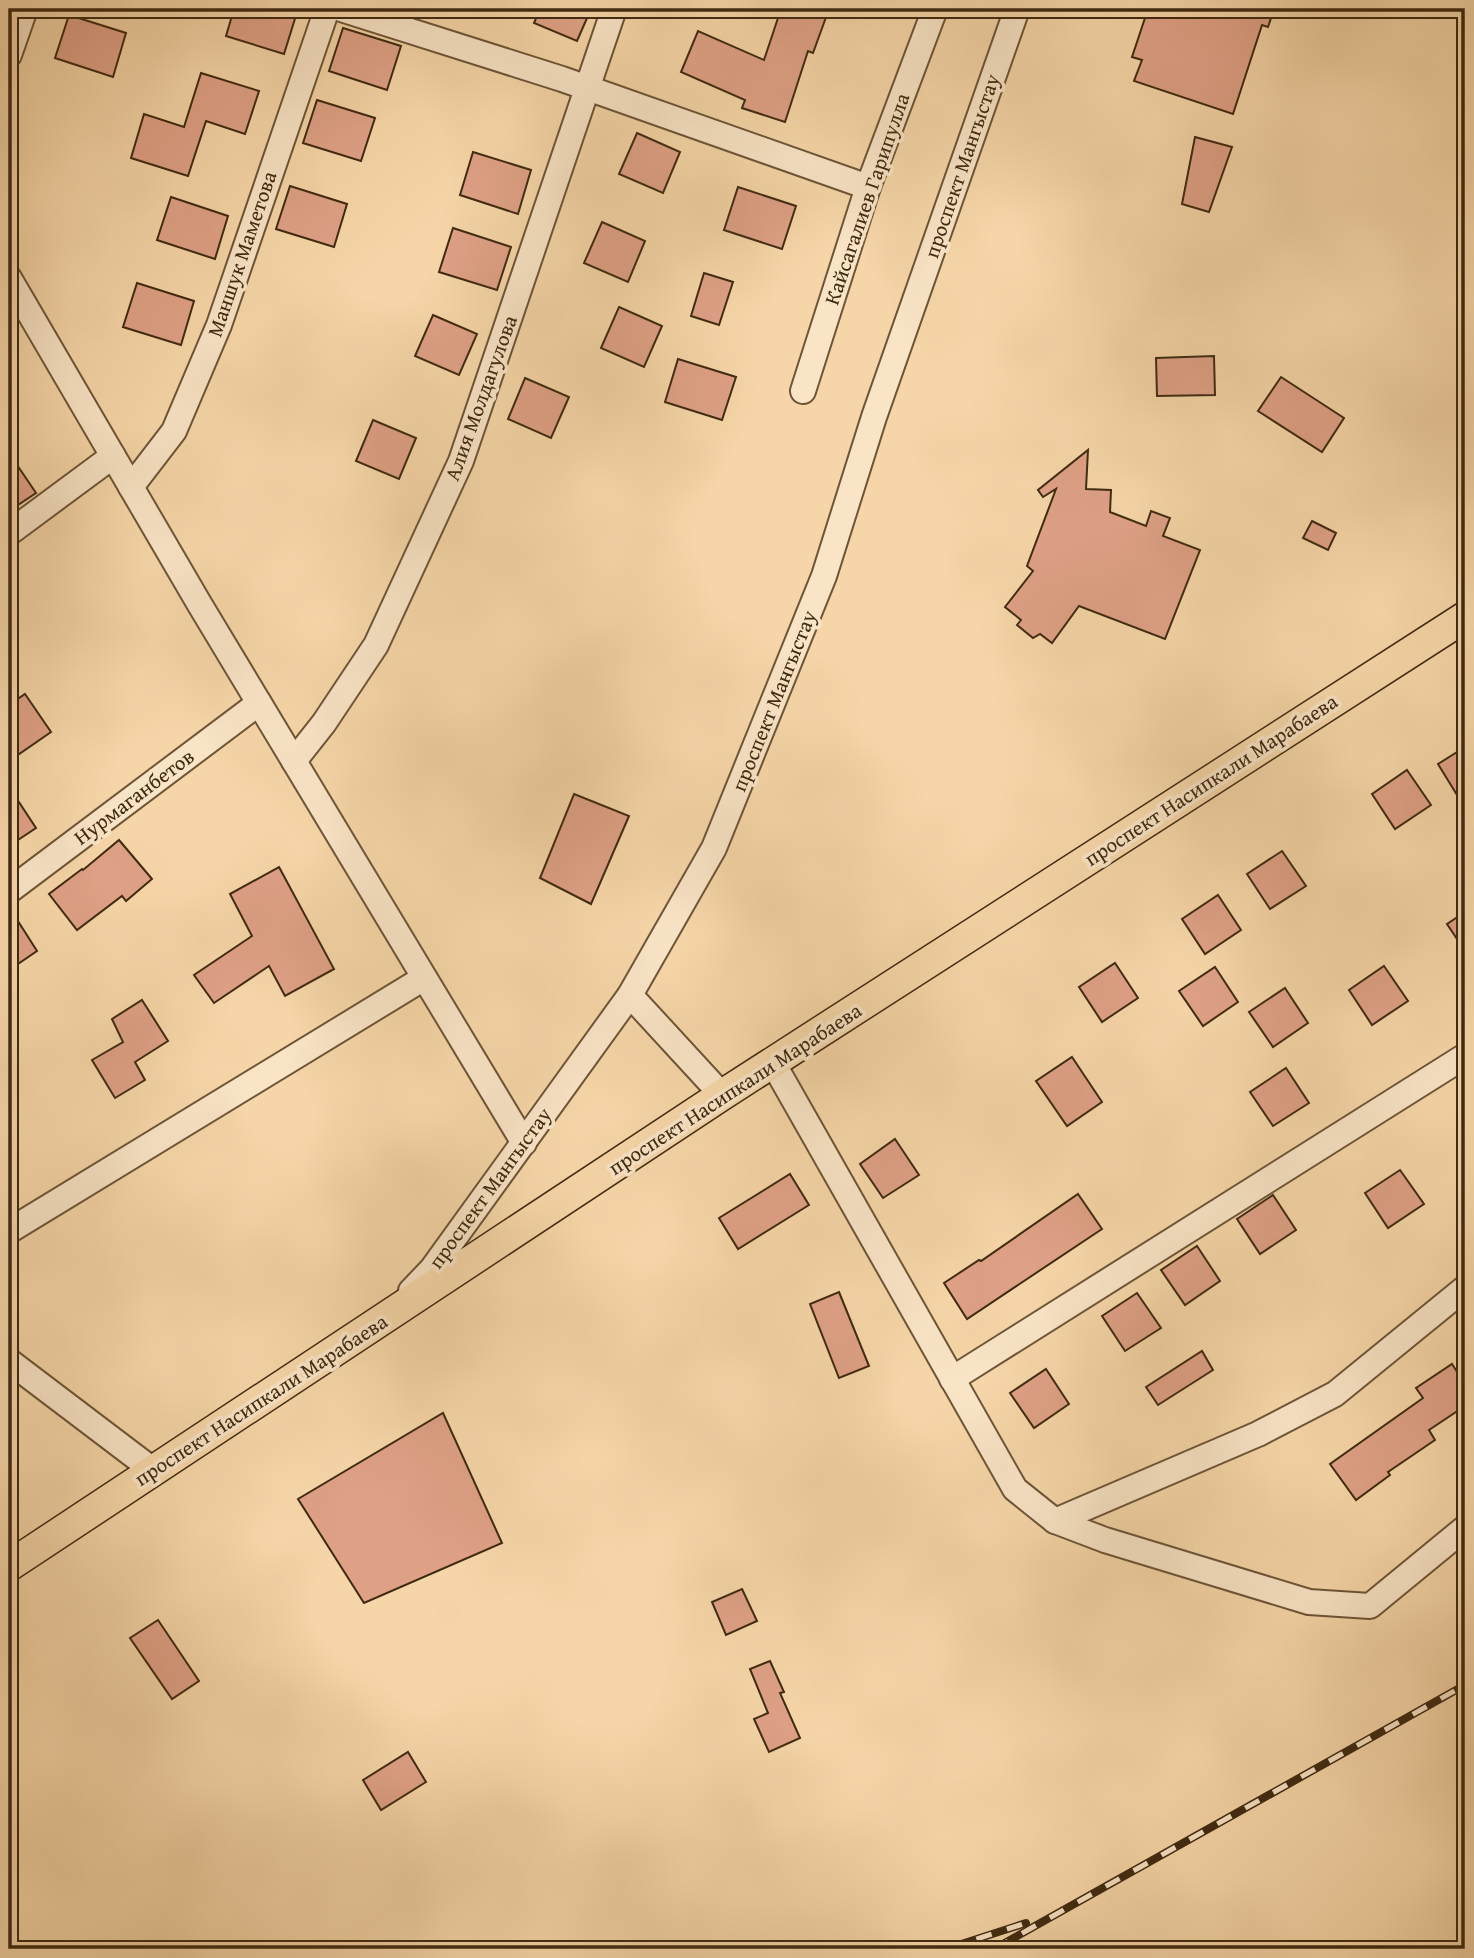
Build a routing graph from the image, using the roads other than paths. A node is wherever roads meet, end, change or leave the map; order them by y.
1 (25, 9) edge
2 (327, 9) edge
3 (341, 9) edge
4 (614, 9) edge
5 (935, 9) edge
6 (1017, 9) edge
7 (9, 55) edge
8 (586, 88) junction
9 (868, 187) junction
10 (9, 278) edge
11 (803, 390) dead end
12 (113, 456) junction
13 (131, 487) junction
14 (9, 533) edge
15 (1465, 617) edge
16 (259, 704) junction
17 (294, 761) junction
18 (9, 891) edge
19 (424, 978) junction
20 (630, 995) junction
21 (1465, 1056) edge
22 (773, 1063) junction
23 (722, 1095) junction
24 (524, 1143) junction
25 (9, 1231) edge
26 (1465, 1288) edge
27 (385, 1318) junction
28 (9, 1361) edge
29 (952, 1379) junction
30 (153, 1471) junction
31 (1055, 1521) junction
32 (1465, 1528) edge
33 (9, 1566) edge

1 - 7 street
2 - 13 street, Маншук Маметова
3 - 8 street
4 - 8 street, Алия Молдагулова
5 - 9 street, Кайсагалиев Гарипулла
6 - 20 street, проспект Мангыстау
8 - 9 street
8 - 17 street, Алия Молдагулова
9 - 11 street, Кайсагалиев Гарипулла
10 - 12 street
12 - 13 street
12 - 14 street
13 - 16 street
15 - 22 main road, проспект Насипкали Марабаева
16 - 17 street
16 - 18 street, Нурмаганбетов
17 - 19 street
19 - 24 street
19 - 25 street
20 - 23 street
20 - 24 street, проспект Мангыстау
21 - 29 street
22 - 23 main road, проспект Насипкали Марабаева
22 - 29 street
23 - 27 main road, проспект Насипкали Марабаева
24 - 27 street, проспект Мангыстау
26 - 31 street
27 - 30 main road, проспект Насипкали Марабаева
28 - 30 street
29 - 31 street
30 - 33 main road, проспект Насипкали Марабаева
31 - 32 street

